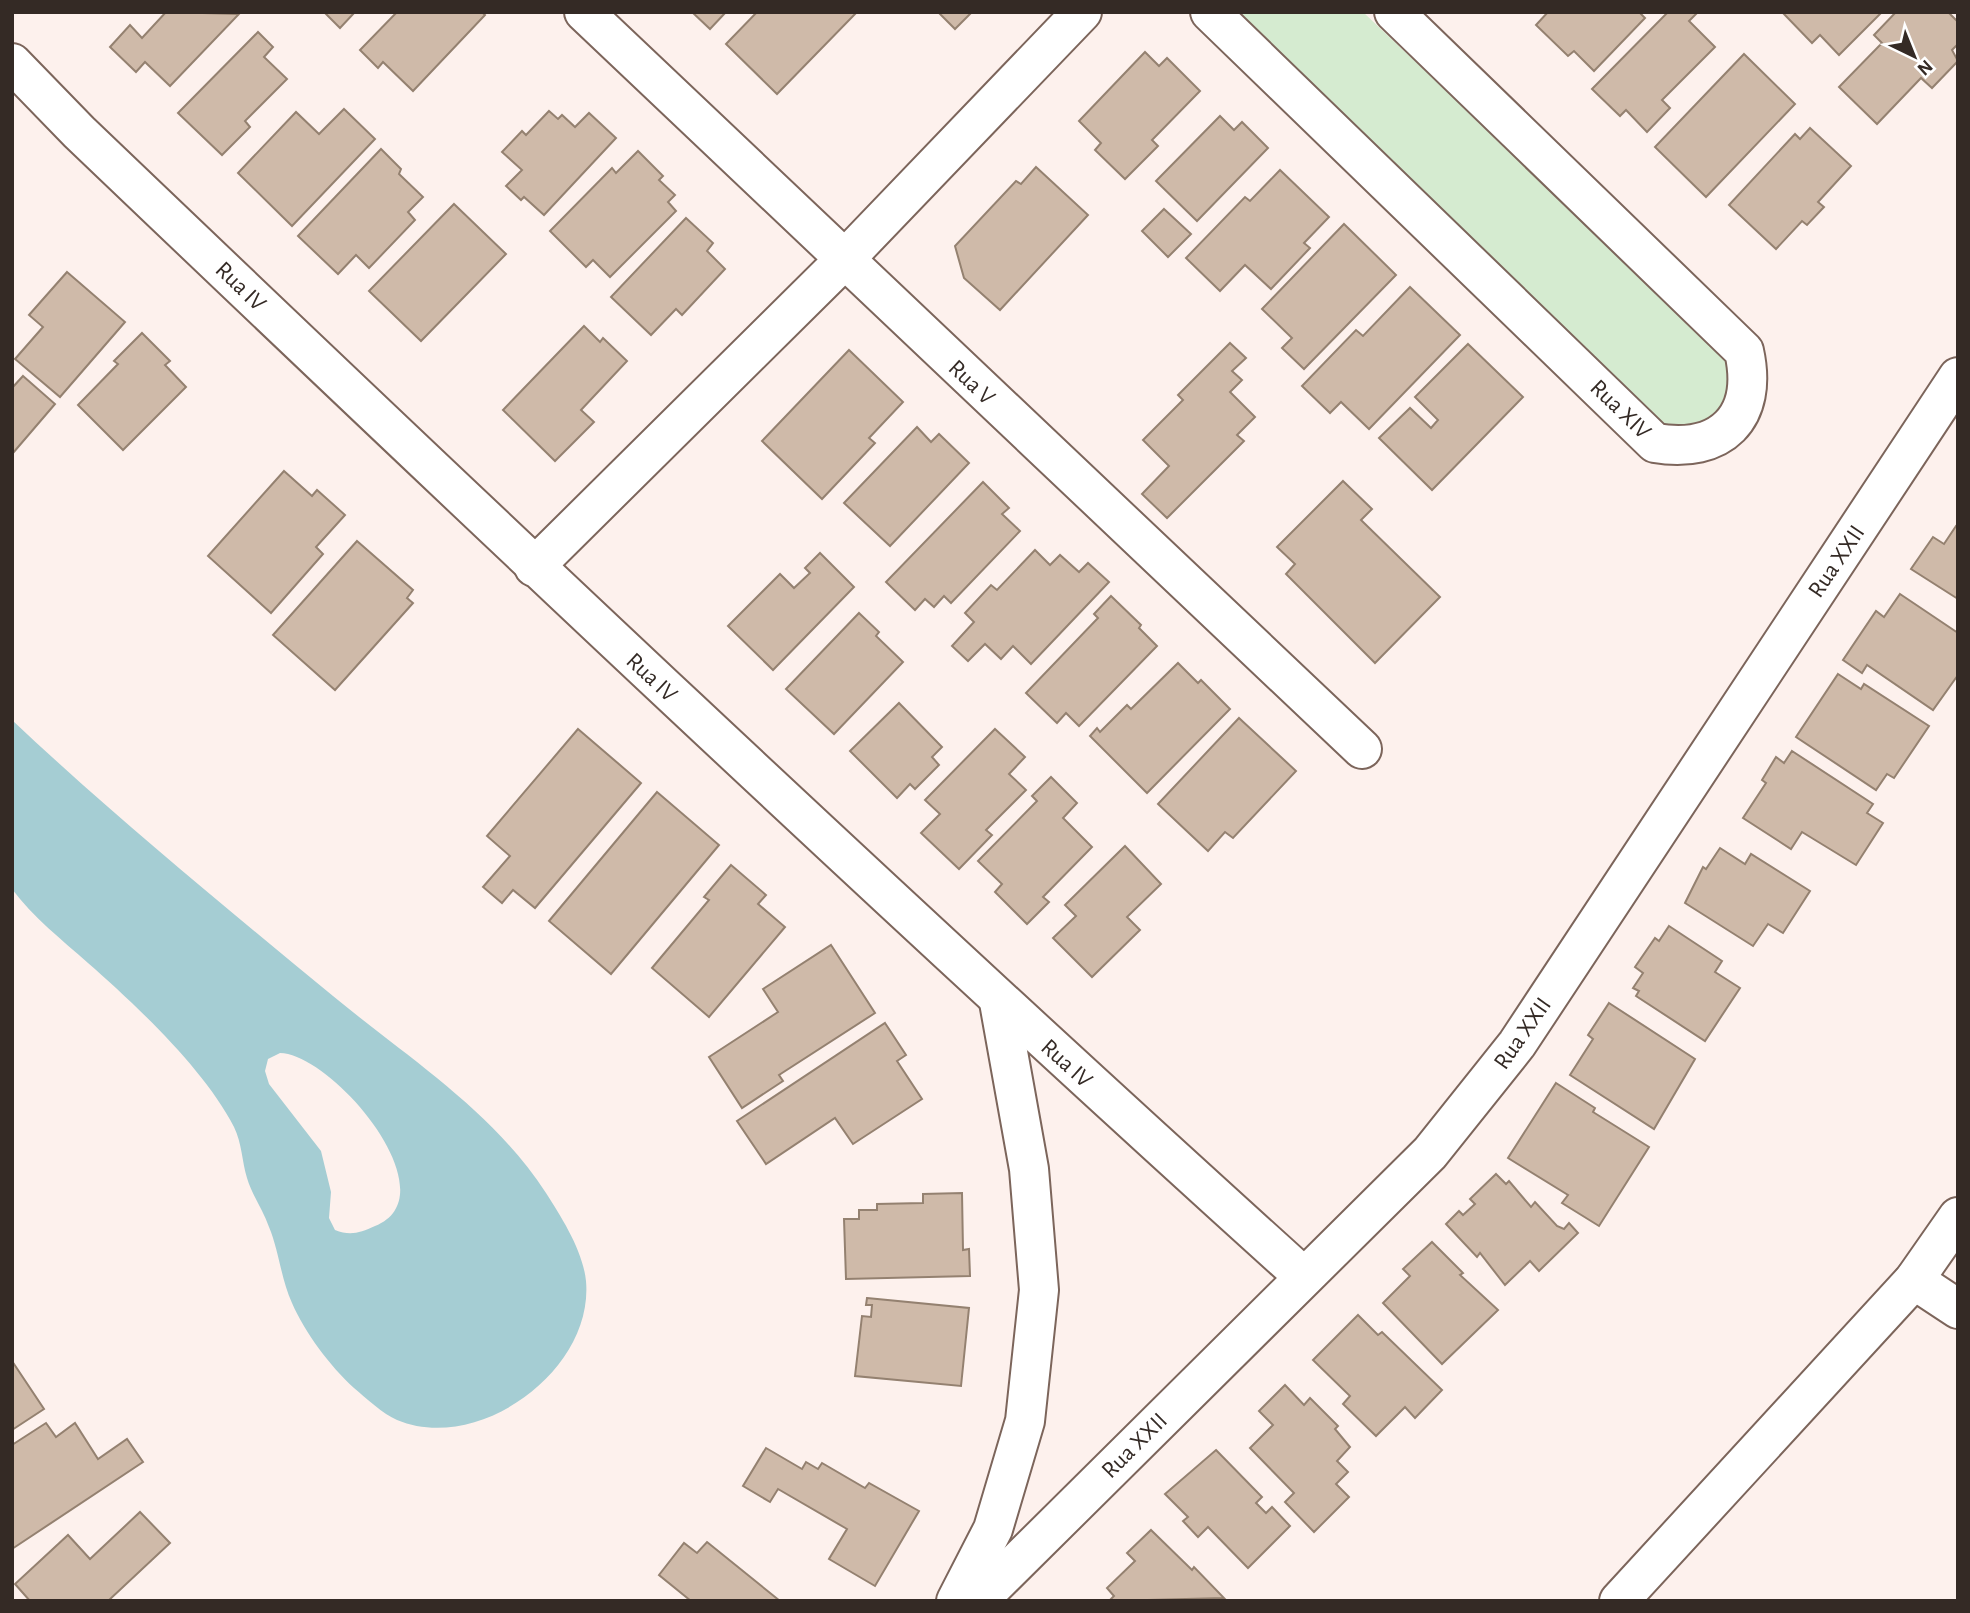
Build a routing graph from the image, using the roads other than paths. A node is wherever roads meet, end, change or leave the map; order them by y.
1 (584, 12) edge
2 (1082, 12) edge
3 (1210, 12) edge
4 (1394, 12) edge
5 (12, 63) edge
6 (843, 261) junction
7 (1958, 377) edge
8 (534, 567) junction
9 (1362, 749) dead end
10 (999, 1002) junction
11 (1958, 1217) edge
12 (1304, 1278) junction
13 (1914, 1280) junction
14 (1958, 1309) edge
15 (956, 1601) edge
16 (978, 1601) edge
17 (1619, 1601) edge

1 - 6 street, Rua V
2 - 6 street
3 - 4 street, Rua XIV
5 - 8 street, Rua IV
6 - 8 street
6 - 9 street, Rua V
7 - 12 street, Rua XXII
8 - 10 street, Rua IV
10 - 12 street, Rua IV
10 - 15 street
11 - 13 street
12 - 16 street, Rua XXII
13 - 14 street
13 - 17 street

